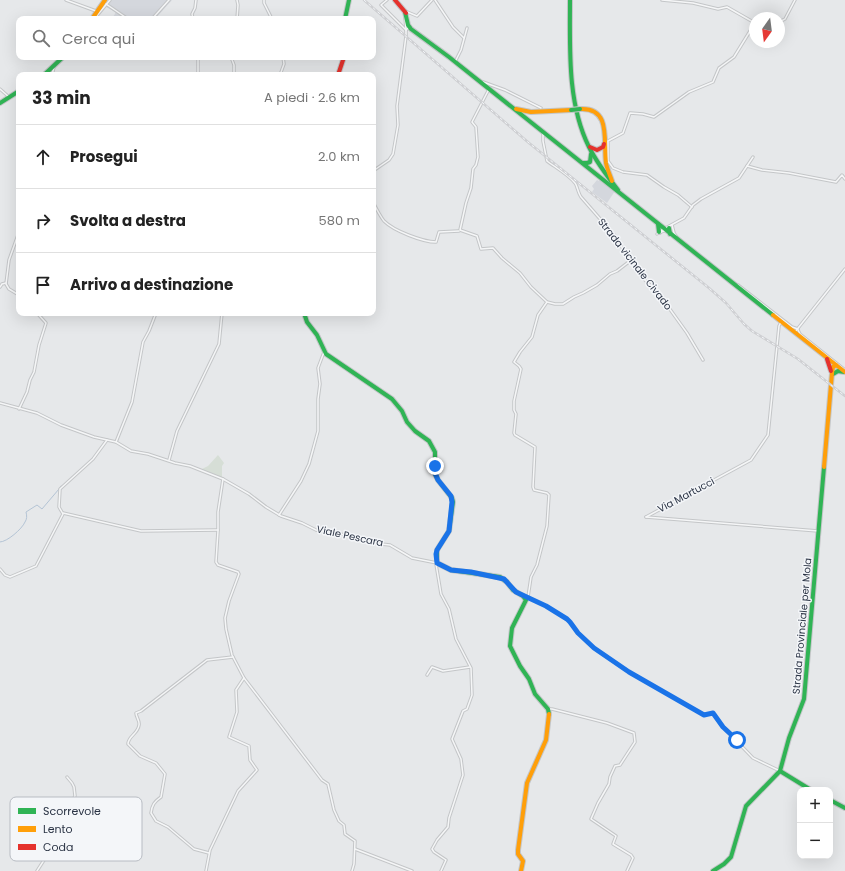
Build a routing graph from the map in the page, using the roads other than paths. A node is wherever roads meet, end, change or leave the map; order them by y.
1 (66, 0) edge
2 (110, 0) edge
3 (169, 0) edge
4 (196, 0) edge
5 (237, 0) edge
6 (264, 0) edge
7 (349, 0) edge
8 (387, 0) edge
9 (395, 0) edge
10 (432, 0) edge
11 (436, 0) edge
12 (570, 0) edge
13 (662, 0) edge
14 (795, 0) edge
15 (106, 1) edge
16 (97, 11) junction
17 (404, 12) junction
18 (94, 16) edge
19 (95, 16) edge
20 (124, 16) edge
21 (155, 16) edge
22 (193, 16) edge
23 (237, 16) edge
24 (270, 16) edge
25 (346, 16) edge
26 (785, 18) edge
27 (749, 20) edge
28 (408, 27) junction
29 (467, 28) dead end
30 (749, 33) edge
31 (464, 38) junction
32 (60, 60) edge
33 (198, 60) edge
34 (232, 60) edge
35 (283, 60) edge
36 (343, 60) edge
37 (455, 62) junction
38 (54, 65) junction
39 (47, 72) edge
40 (53, 72) edge
41 (198, 72) edge
42 (234, 72) edge
43 (281, 72) edge
44 (339, 72) edge
45 (478, 81) junction
46 (0, 89) edge
47 (489, 90) junction
48 (16, 93) edge
49 (9, 97) junction
50 (0, 103) edge
51 (513, 108) junction
52 (541, 110) junction
53 (527, 112) junction
54 (532, 114) junction
55 (521, 115) junction
56 (530, 122) junction
57 (543, 133) junction
58 (606, 140) junction
59 (588, 145) junction
60 (753, 157) dead end
61 (582, 163) junction
62 (747, 166) junction
63 (376, 169) edge
64 (845, 179) edge
65 (617, 189) junction
66 (628, 200) junction
67 (376, 207) edge
68 (692, 207) junction
69 (659, 225) junction
70 (460, 230) junction
71 (665, 230) junction
72 (671, 234) junction
73 (16, 240) edge
74 (630, 261) junction
75 (845, 269) edge
76 (6, 283) junction
77 (0, 287) edge
78 (16, 293) edge
79 (547, 302) junction
80 (40, 316) edge
81 (155, 316) edge
82 (222, 316) edge
83 (304, 316) edge
84 (781, 322) junction
85 (796, 331) junction
86 (324, 352) junction
87 (822, 353) junction
88 (703, 360) dead end
89 (836, 365) junction
90 (845, 372) edge
91 (832, 375) junction
92 (0, 403) edge
93 (19, 409) junction
94 (108, 440) junction
95 (116, 442) junction
96 (169, 461) junction
97 (223, 479) junction
98 (63, 513) junction
99 (279, 515) junction
100 (218, 530) junction
101 (818, 531) junction
102 (437, 564) junction
103 (0, 569) edge
104 (525, 596) junction
105 (233, 657) junction
106 (470, 667) junction
107 (427, 675) dead end
108 (244, 678) junction
109 (548, 710) junction
110 (780, 771) junction
111 (67, 777) dead end
112 (806, 787) edge
113 (74, 797) edge
114 (833, 802) edge
115 (845, 808) edge
116 (355, 849) junction
117 (209, 853) junction
118 (43, 861) edge
119 (37, 871) edge
120 (206, 871) edge
121 (352, 871) edge
122 (412, 871) edge
123 (441, 871) edge
124 (521, 871) edge
125 (627, 871) edge
126 (713, 871) edge

1 - 16 street
2 - 15 street
3 - 21 street
4 - 22 street
5 - 23 street
6 - 24 street
7 - 25 street
8 - 28 street
9 - 17 street
10 - 17 street
11 - 31 street
12 - 59 street
13 - 27 street
14 - 26 street
15 - 16 street
15 - 19 street
15 - 20 street
16 - 18 street
17 - 28 street
28 - 37 street
28 - 63 street
29 - 31 street
30 - 58 street
31 - 37 street
32 - 38 street
33 - 41 street
34 - 42 street
35 - 43 street
36 - 44 street
37 - 45 street
38 - 39 street
38 - 40 street
45 - 47 street
45 - 52 street
46 - 49 street
47 - 51 street
47 - 70 street
48 - 49 street
49 - 50 street
51 - 53 street
51 - 55 street
52 - 53 street
52 - 54 street
52 - 58 street, bridge
53 - 55 street
54 - 55 street
54 - 56 street
55 - 56 street
56 - 57 street
57 - 61 street
57 - 74 street, Strada vicinale Civado
58 - 59 street
58 - 65 street
58 - 68 street
59 - 61 street
59 - 65 street
60 - 62 street
61 - 66 street
62 - 64 street
62 - 68 street
65 - 66 street
66 - 69 street
67 - 70 street
68 - 71 street
69 - 71 street
69 - 71 street
70 - 79 street
71 - 72 street
71 - 72 street
71 - 85 street
72 - 84 street
73 - 76 street
74 - 79 street
74 - 88 street, Strada vicinale Civado
75 - 85 street
76 - 77 street
76 - 78 street
79 - 104 street
80 - 93 street
81 - 95 street
82 - 96 street
83 - 86 street
84 - 85 street
84 - 101 street, Via Martucci
85 - 87 street
85 - 90 street
86 - 99 street
86 - 102 street
87 - 89 street
87 - 91 street
89 - 90 street
89 - 91 street
90 - 91 street
91 - 101 street, Strada Provinciale per Mola
92 - 93 street, Viale Pescara
93 - 94 street, Viale Pescara
94 - 95 street, Viale Pescara
94 - 98 street
95 - 96 street, Viale Pescara
96 - 97 street, Viale Pescara
97 - 99 street, Viale Pescara
97 - 100 street
98 - 100 street
98 - 103 street
99 - 102 street, Viale Pescara
100 - 105 street
101 - 110 street, Strada Provinciale per Mola
102 - 104 street
102 - 106 street
104 - 109 street
104 - 110 street
105 - 108 street
105 - 117 street
106 - 107 street
106 - 123 street
108 - 116 street
108 - 117 street
109 - 124 street
109 - 125 street
110 - 112 street
110 - 126 street, Strada Provinciale per Mola
111 - 113 street
114 - 115 street
116 - 121 street
116 - 122 street
117 - 120 street
118 - 119 street

